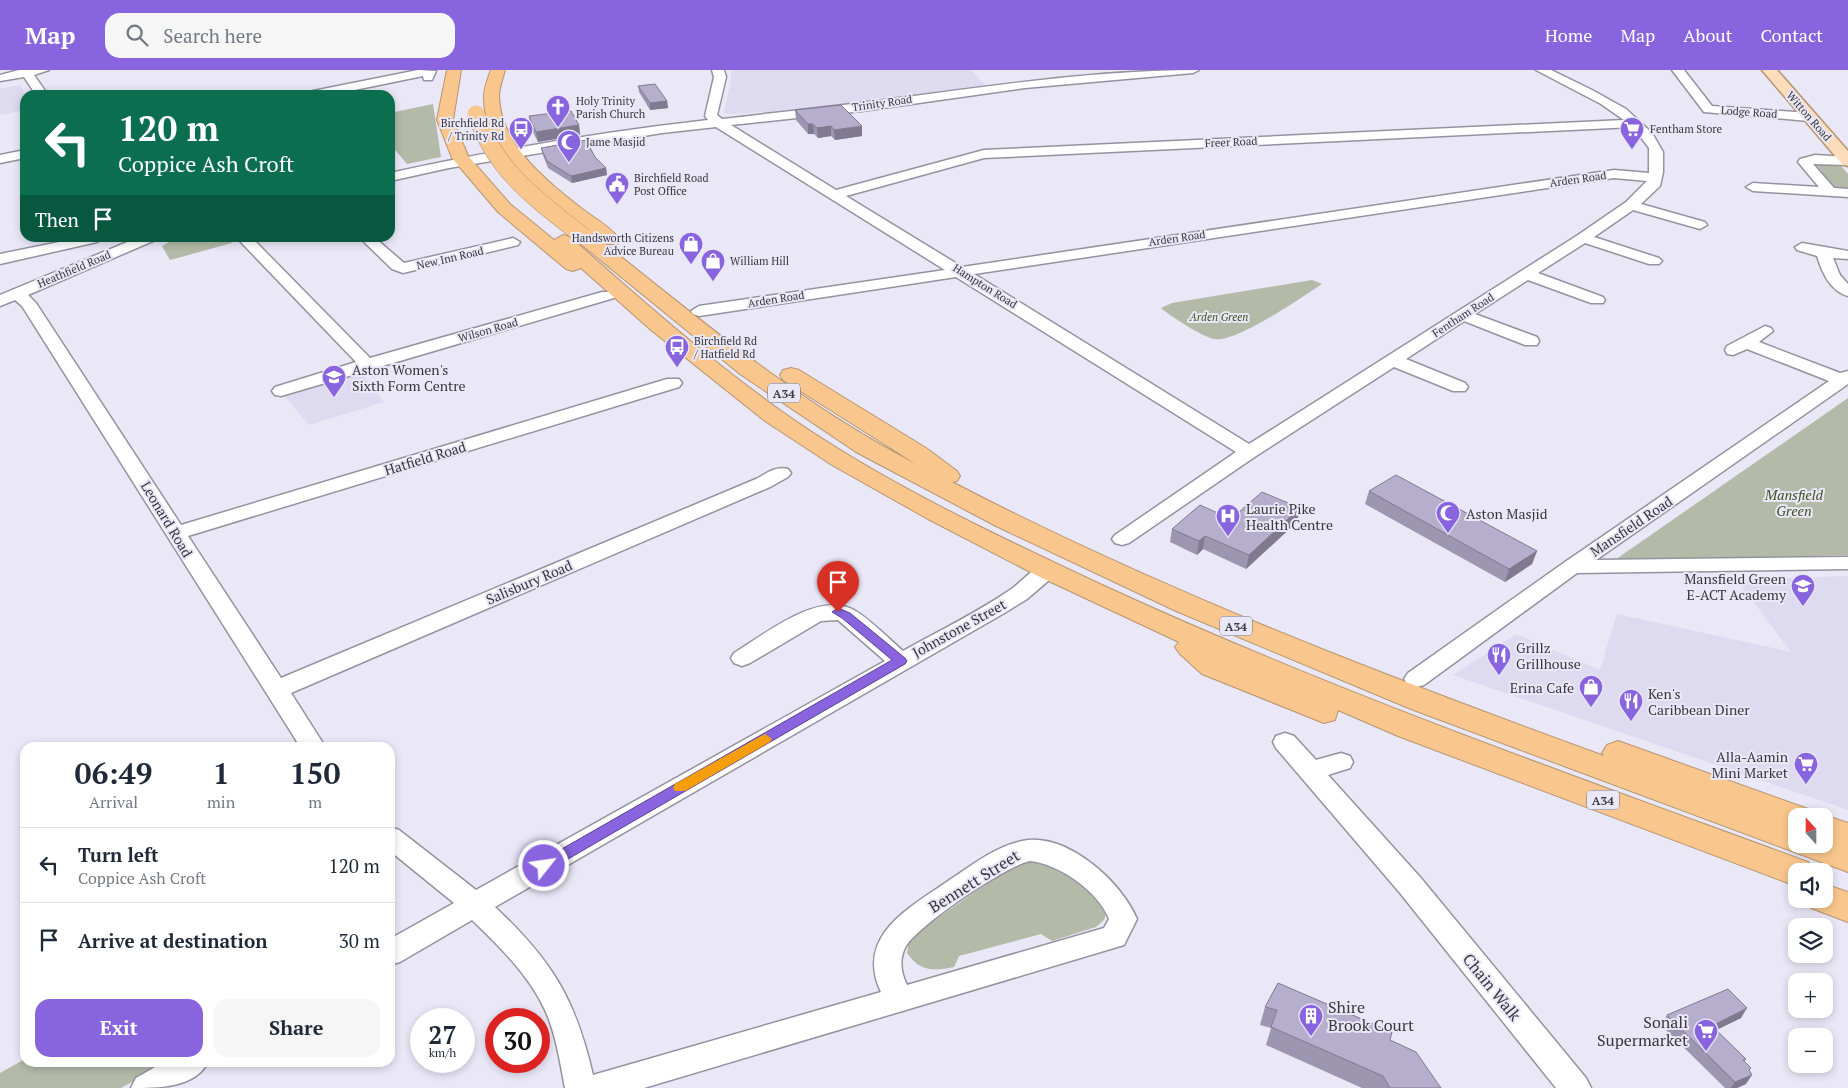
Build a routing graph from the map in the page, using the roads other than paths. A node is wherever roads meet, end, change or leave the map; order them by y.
1 (43, 70) edge
2 (454, 70) edge
3 (469, 70) edge
4 (484, 70) edge
5 (498, 70) edge
6 (718, 70) edge
7 (1193, 70) edge
8 (1542, 70) edge
9 (1678, 70) edge
10 (1769, 70) edge
11 (26, 71) edge
12 (0, 78) edge
13 (428, 78) dead end
14 (39, 90) edge
15 (337, 90) edge
16 (476, 114) junction
17 (1809, 117) junction
18 (719, 123) junction
19 (1635, 123) junction
20 (508, 154) junction
21 (20, 155) edge
22 (0, 159) edge
23 (1848, 161) edge
24 (468, 162) junction
25 (395, 176) edge
26 (1655, 178) junction
27 (395, 180) edge
28 (1753, 187) dead end
29 (487, 189) junction
30 (1830, 192) junction
31 (1848, 193) edge
32 (832, 195) junction
33 (1630, 205) junction
34 (1700, 225) dead end
35 (1583, 238) junction
36 (573, 239) junction
37 (79, 242) edge
38 (91, 242) edge
39 (132, 242) edge
40 (248, 242) edge
41 (371, 242) edge
42 (514, 243) dead end
43 (1802, 247) dead end
44 (30, 253) junction
45 (1824, 253) junction
46 (1845, 255) dead end
47 (0, 259) edge
48 (1654, 261) dead end
49 (959, 270) junction
50 (1526, 274) junction
51 (1848, 291) edge
52 (608, 295) junction
53 (9, 298) edge
54 (1597, 300) dead end
55 (699, 311) junction
56 (1462, 315) junction
57 (1765, 331) dead end
58 (1531, 341) dead end
59 (1393, 360) junction
60 (367, 364) junction
61 (658, 370) dead end
62 (1845, 378) edge
63 (1459, 387) dead end
64 (282, 391) dead end
65 (1249, 452) junction
66 (781, 473) dead end
67 (937, 514) junction
68 (1005, 520) junction
69 (177, 533) junction
70 (1122, 539) dead end
71 (1050, 556) junction
72 (1848, 563) edge
73 (1572, 567) junction
74 (1165, 625) junction
75 (742, 658) dead end
76 (900, 661) junction
77 (1416, 680) junction
78 (275, 690) junction
79 (310, 742) edge
80 (1285, 742) dead end
81 (1341, 762) dead end
82 (1311, 771) junction
83 (1788, 815) edge
84 (1833, 831) edge
85 (1788, 837) edge
86 (1848, 837) edge
87 (395, 841) edge
88 (1833, 853) edge
89 (1848, 858) edge
90 (1788, 869) edge
91 (1788, 884) edge
92 (1833, 885) edge
93 (1848, 891) edge
94 (1833, 901) edge
95 (476, 905) junction
96 (1848, 907) edge
97 (395, 950) edge
98 (899, 998) junction
99 (184, 1067) edge
100 (148, 1088) edge
101 (581, 1088) edge
102 (596, 1088) edge
103 (1575, 1088) edge

1 - 11 street
2 - 24 highway
3 - 16 highway, A34
4 - 16 highway, A34
5 - 16 highway
6 - 18 street
7 - 18 street, Trinity Road
8 - 19 street
9 - 17 street, Lodge Road
10 - 17 main road, Witton Road
11 - 12 street
11 - 14 street
13 - 15 street
16 - 20 highway
16 - 24 highway
16 - 36 highway, A34
17 - 23 main road, Witton Road
18 - 20 street, Trinity Road
18 - 32 street, Hampton Road
19 - 26 street
19 - 32 street, Freer Road
20 - 24 street, Trinity Road
20 - 29 highway
20 - 55 highway
21 - 22 street
23 - 30 street
24 - 25 street
24 - 27 street
24 - 29 highway
26 - 33 street, Fentham Road
26 - 49 street, Arden Road
28 - 30 street
29 - 52 highway
30 - 31 street
32 - 49 street, Hampton Road
33 - 34 street
33 - 35 street, Fentham Road
35 - 48 street
35 - 50 street, Fentham Road
36 - 67 highway, A34
36 - 68 highway, A34
37 - 44 street
38 - 44 street
39 - 53 street, Heathfield Road
40 - 60 street
41 - 42 street, New Inn Road
43 - 45 street
44 - 47 street
45 - 46 street
45 - 51 street
49 - 55 street, Arden Road
49 - 65 street, Hampton Road
50 - 54 street
50 - 56 street, Fentham Road
52 - 60 street, Wilson Road
52 - 67 highway
53 - 69 street, Leonard Road
55 - 68 highway
56 - 58 street
56 - 59 street, Fentham Road
57 - 62 street
59 - 63 street
59 - 65 street, Fentham Road
60 - 64 street, Wilson Road
61 - 69 street, Hatfield Road
62 - 73 street, Mansfield Road
65 - 70 street, Fentham Road
66 - 78 street, Salisbury Road
67 - 71 highway, A34
68 - 71 highway, A34
69 - 78 street, Leonard Road
71 - 74 highway, A34
71 - 76 street, Johnstone Street
71 - 77 highway
71 - 85 highway, A34
72 - 73 street
73 - 77 street, Mansfield Road
74 - 90 highway, A34
74 - 91 highway
75 - 76 street
76 - 95 street, Johnstone Street
77 - 83 highway
78 - 79 street, Leonard Road
80 - 82 street, Chain Walk
81 - 82 street
82 - 103 street, Chain Walk
84 - 86 highway
87 - 95 street
88 - 89 highway
92 - 93 highway
94 - 96 highway
95 - 97 street, Johnstone Street
95 - 101 street
98 - 98 street, Bennett Street
98 - 102 street, Bennett Street
99 - 100 street

